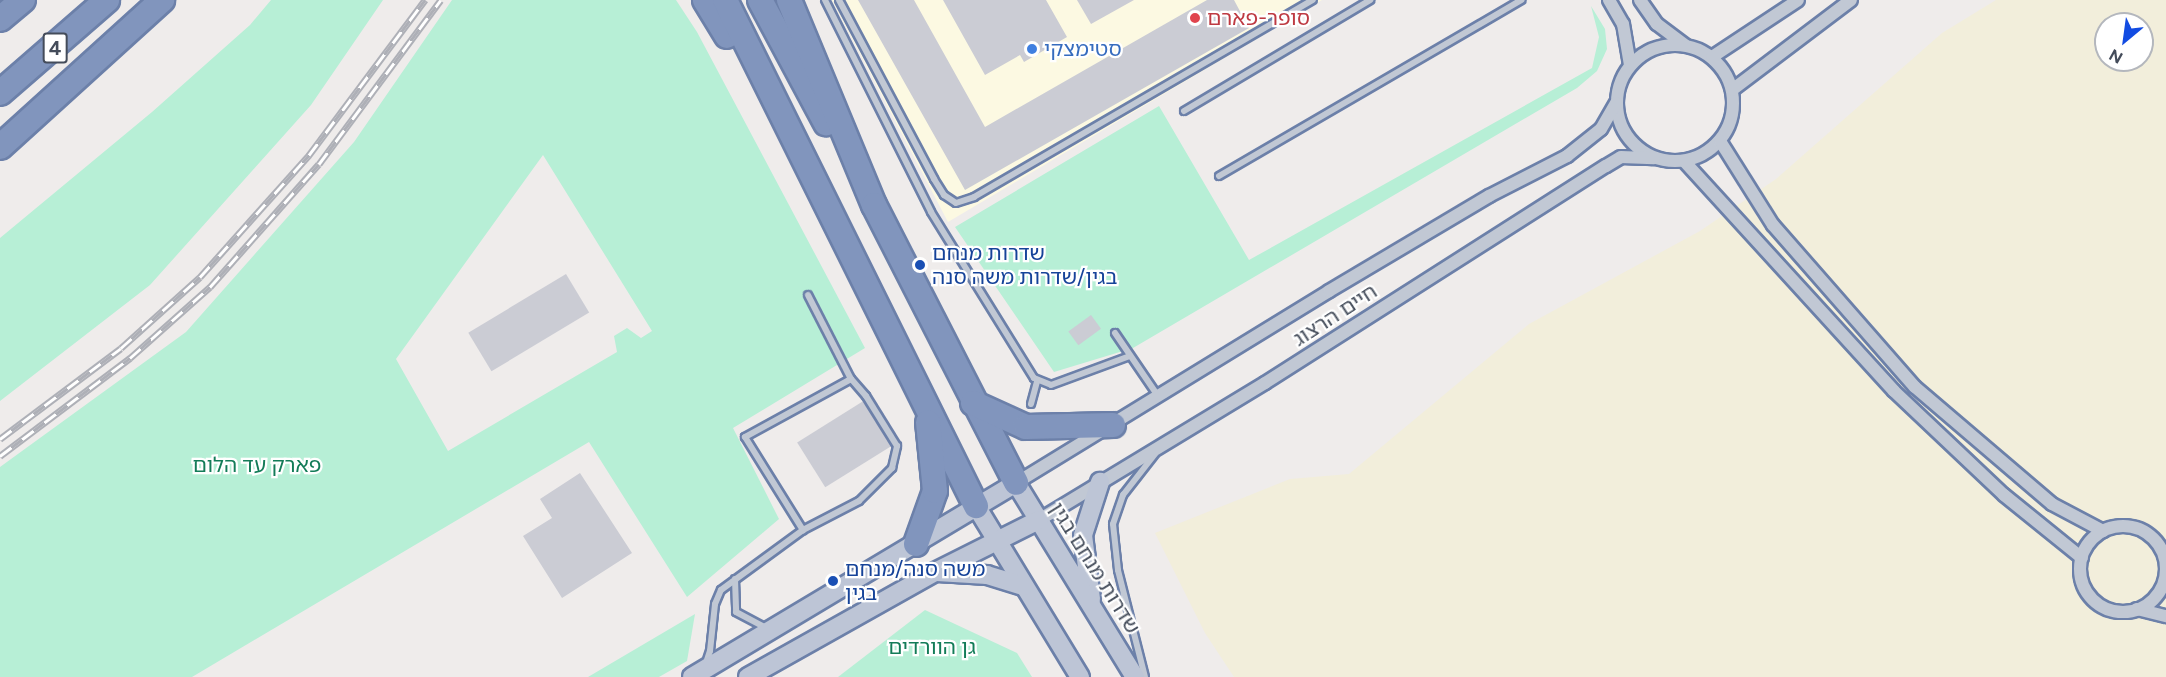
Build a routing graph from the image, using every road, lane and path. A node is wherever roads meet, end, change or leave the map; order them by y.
1 (23, 0) edge
2 (107, 0) edge
3 (162, 0) edge
4 (705, 0) edge
5 (760, 0) edge
6 (789, 0) edge
7 (825, 0) edge
8 (839, 0) edge
9 (1313, 0) edge
10 (1371, 0) edge
11 (1522, 0) edge
12 (1609, 0) edge
13 (1640, 0) edge
14 (1798, 0) edge
15 (1851, 0) edge
16 (729, 18) edge
17 (0, 19) edge
18 (1685, 45) junction
19 (1712, 57) junction
20 (1630, 65) junction
21 (1732, 90) junction
22 (0, 93) edge
23 (1616, 103) junction
24 (1184, 111) dead end
25 (1720, 141) junction
26 (0, 147) edge
27 (1654, 158) junction
28 (1684, 161) junction
29 (1219, 176) dead end
30 (874, 205) junction
31 (807, 295) dead end
32 (1115, 333) dead end
33 (1130, 356) junction
34 (851, 379) junction
35 (1037, 381) junction
36 (924, 396) junction
37 (1158, 396) junction
38 (973, 403) junction
39 (1031, 404) dead end
40 (1113, 425) junction
41 (1163, 445) junction
42 (1100, 482) junction
43 (1016, 483) junction
44 (976, 506) junction
45 (1039, 520) junction
46 (803, 530) junction
47 (2103, 531) junction
48 (998, 542) junction
49 (916, 544) junction
50 (2082, 558) junction
51 (934, 572) junction
52 (2166, 578) edge
53 (735, 579) junction
54 (1023, 586) junction
55 (1093, 609) junction
56 (2138, 609) junction
57 (2166, 616) edge
58 (769, 629) junction
59 (697, 674) edge
60 (748, 677) edge
61 (1080, 677) edge
62 (1135, 677) edge
63 (1145, 677) edge

1 - 17 highway
2 - 22 highway, 4
3 - 26 highway
4 - 16 highway
5 - 30 highway
6 - 30 highway
7 - 35 lane
8 - 9 lane
10 - 24 lane
11 - 29 lane
12 - 20 street
13 - 18 street
14 - 19 street
15 - 21 street
16 - 36 highway
18 - 19 street
18 - 20 street
19 - 21 street
20 - 23 street
21 - 25 street
23 - 27 street
23 - 37 street, חיים הרצוג
25 - 28 street
25 - 47 street
27 - 28 street
27 - 41 street, חיים הרצוג
28 - 50 street
30 - 38 highway
31 - 34 lane
32 - 33 lane
33 - 35 lane
33 - 37 lane
34 - 46 lane
34 - 46 lane
35 - 39 lane
36 - 44 highway
36 - 49 highway
37 - 40 street, חיים הרצוג
38 - 40 highway
38 - 43 highway
40 - 43 street, חיים הרצוג
41 - 42 street, חיים הרצוג
41 - 63 lane
42 - 45 street, חיים הרצוג
42 - 55 main road
43 - 44 main road
43 - 45 main road, שדרות מנחם בגין
44 - 48 main road
44 - 49 main road
45 - 48 main road
45 - 55 main road, שדרות מנחם בגין
46 - 53 lane
47 - 50 street
47 - 52 street
48 - 51 main road
48 - 54 main road
49 - 58 main road
50 - 56 street
51 - 54 main road
51 - 60 main road
52 - 56 street
53 - 58 lane
53 - 59 lane
54 - 61 main road
55 - 62 main road, שדרות מנחם בגין
56 - 57 street
58 - 59 main road

